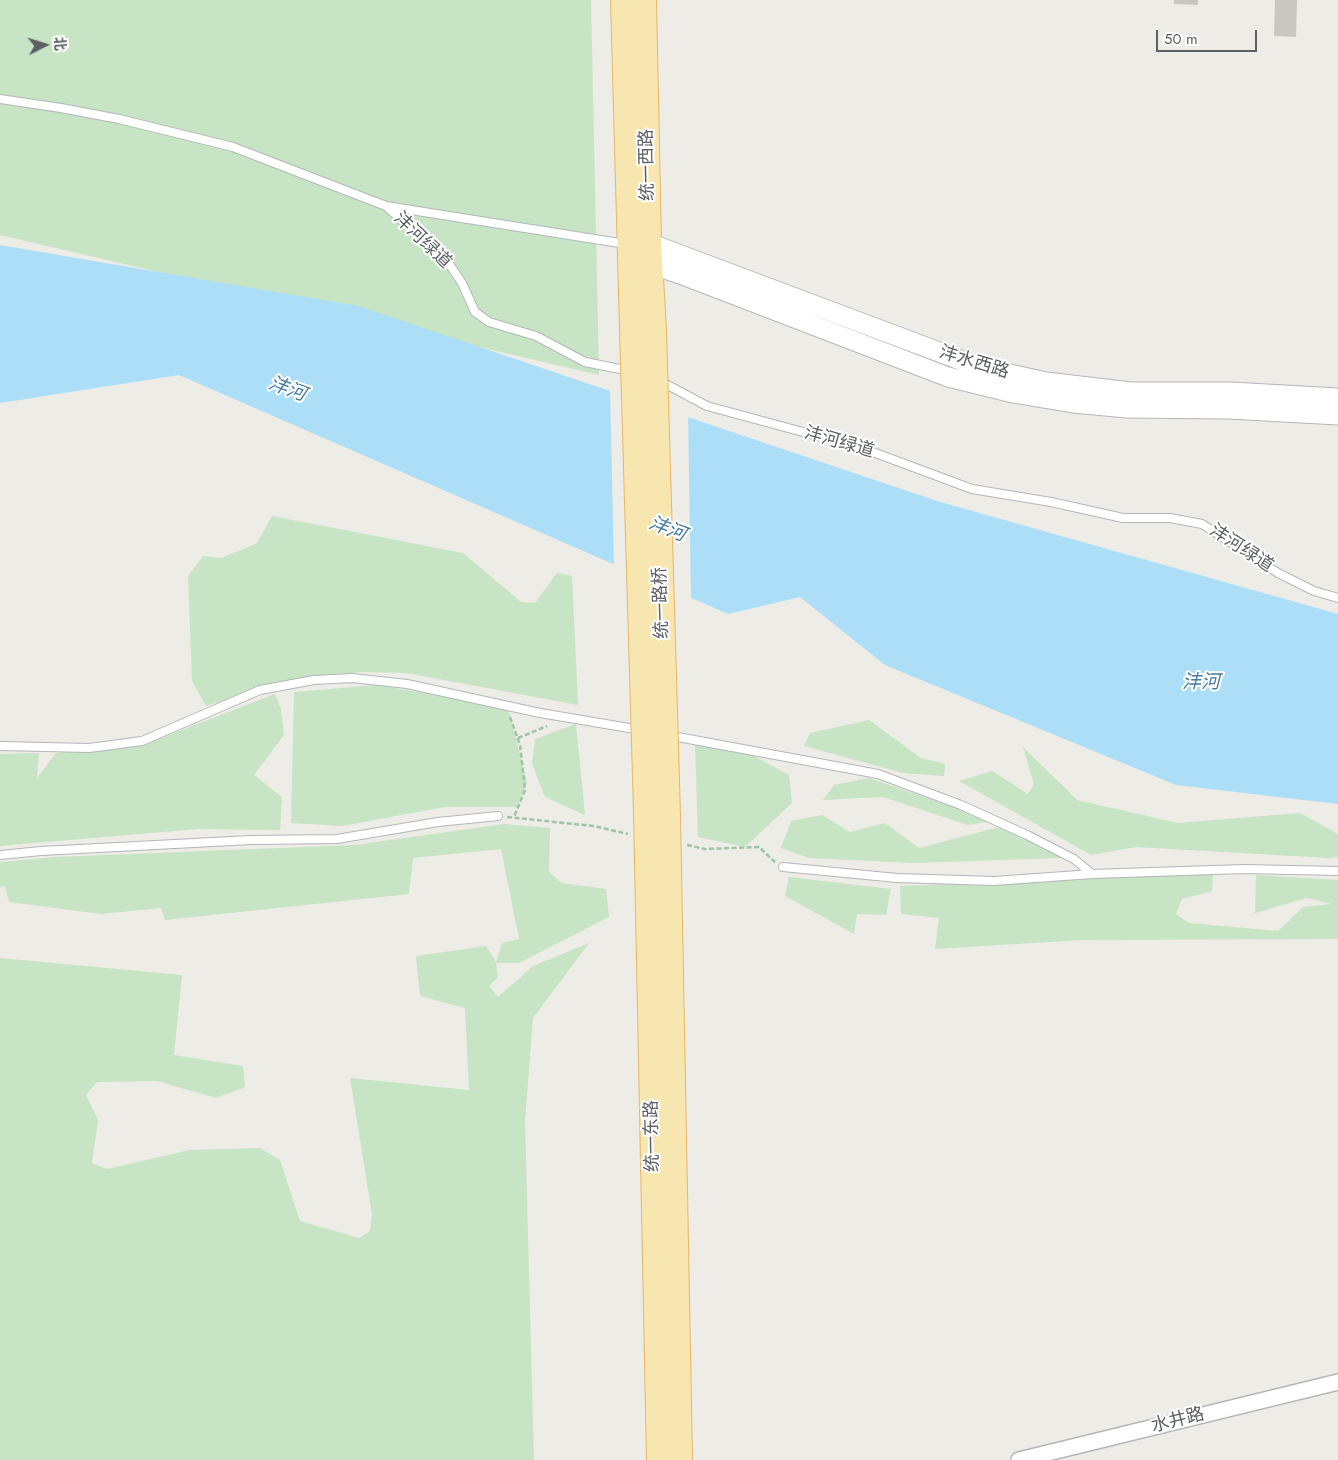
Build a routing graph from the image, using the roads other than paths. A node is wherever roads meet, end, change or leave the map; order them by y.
1 (623, 0) edge
2 (644, 0) edge
3 (0, 98) edge
4 (386, 206) junction
5 (638, 249) junction
6 (643, 329) joint
7 (1338, 398) edge
8 (1338, 415) edge
9 (1338, 598) edge
10 (0, 746) edge
11 (657, 814) joint
12 (498, 816) road end
13 (658, 840) junction
14 (0, 855) edge
15 (783, 867) road end
16 (1338, 871) edge
17 (1092, 874) junction
18 (1338, 1382) edge
19 (658, 1460) edge
20 (680, 1460) edge
21 (1019, 1460) edge

1 - 5 main road, 统一西路
2 - 5 main road, 统一西路
3 - 4 lane
4 - 5 lane
4 - 9 lane, 沣河绿道
5 - 6 main road, 统一西路
5 - 7 street, 沣水西路
5 - 8 street, 沣水西路
6 - 11 main road, 统一路桥, bridge
10 - 17 lane
11 - 13 main road, 统一东路
12 - 14 lane
13 - 19 main road, 统一东路
13 - 20 main road, 统一东路
15 - 17 lane
16 - 17 lane
18 - 21 street, 水井路

